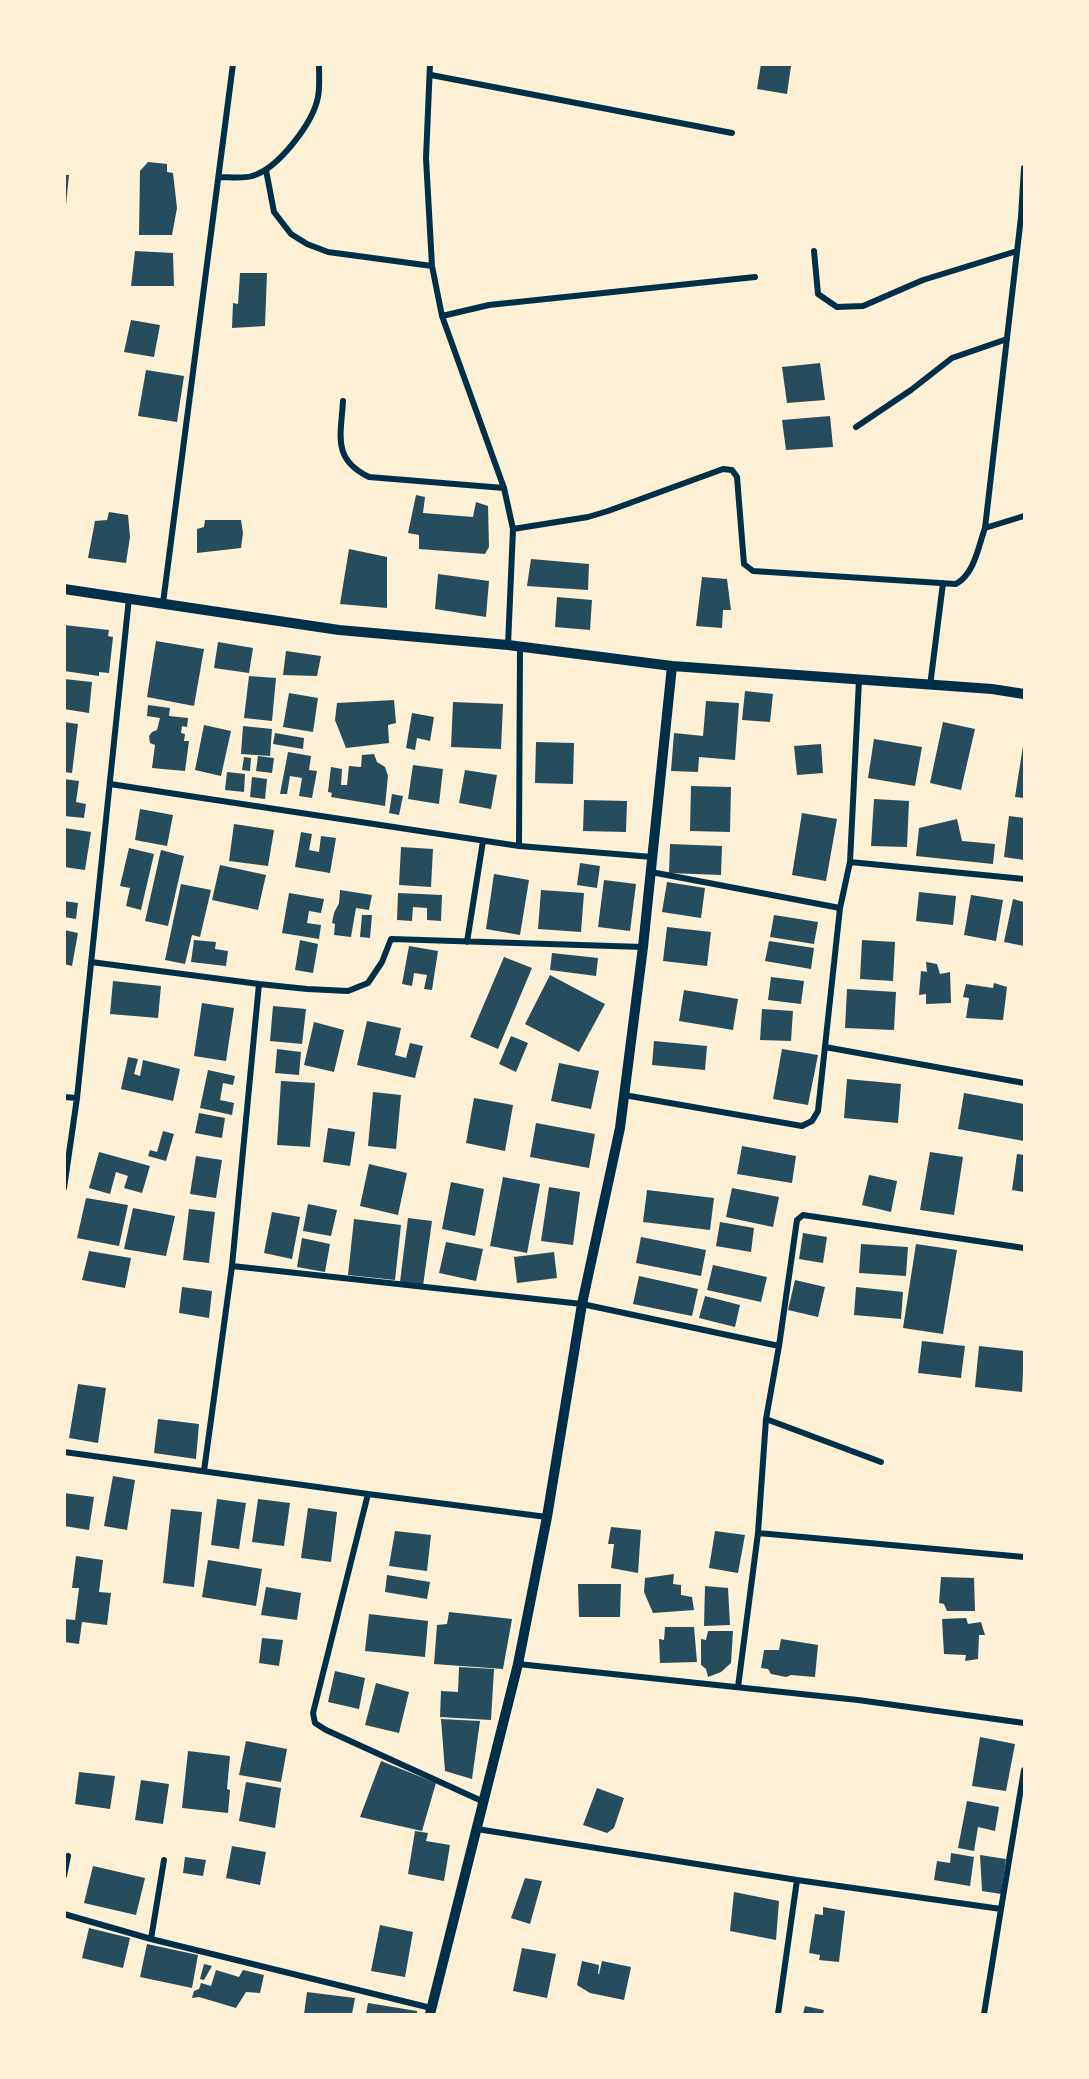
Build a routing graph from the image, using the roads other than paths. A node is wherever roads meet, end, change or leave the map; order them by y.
1 (233, 64) edge
2 (319, 64) edge
3 (430, 64) edge
4 (431, 75) junction
5 (732, 133) dead end
6 (1024, 168) edge
7 (266, 170) junction
8 (219, 177) junction
9 (1023, 217) edge
10 (814, 251) dead end
11 (1017, 251) junction
12 (432, 266) junction
13 (755, 278) dead end
14 (442, 316) junction
15 (1007, 339) junction
16 (343, 401) dead end
17 (856, 427) dead end
18 (504, 488) junction
19 (1024, 516) edge
20 (986, 528) junction
21 (513, 529) junction
22 (943, 583) junction
23 (64, 589) edge
24 (129, 597) junction
25 (164, 603) junction
26 (508, 645) junction
27 (520, 646) junction
28 (672, 666) junction
29 (859, 680) junction
30 (930, 686) junction
31 (1024, 694) edge
32 (110, 784) junction
33 (483, 841) junction
34 (519, 846) junction
35 (652, 857) junction
36 (850, 862) junction
37 (651, 873) junction
38 (1024, 879) edge
39 (840, 908) junction
40 (467, 942) junction
41 (643, 947) junction
42 (91, 962) junction
43 (259, 984) junction
44 (825, 1047) junction
45 (1024, 1083) edge
46 (624, 1095) junction
47 (64, 1097) edge
48 (77, 1098) junction
49 (64, 1188) edge
50 (1024, 1248) edge
51 (232, 1266) junction
52 (582, 1304) junction
53 (779, 1346) junction
54 (766, 1419) junction
55 (64, 1452) edge
56 (881, 1462) dead end
57 (204, 1471) junction
58 (368, 1494) junction
59 (547, 1516) junction
60 (758, 1533) junction
61 (1024, 1557) edge
62 (518, 1664) junction
63 (738, 1687) junction
64 (1024, 1723) edge
65 (1024, 1770) edge
66 (484, 1802) junction
67 (477, 1829) junction
68 (68, 1857) dead end
69 (164, 1860) dead end
70 (64, 1876) edge
71 (797, 1880) junction
72 (1001, 1909) junction
73 (64, 1914) edge
74 (151, 1939) junction
75 (431, 2011) edge
76 (778, 2014) edge
77 (984, 2014) edge

1 - 8 street
2 - 7 street
3 - 4 street
4 - 5 street
4 - 12 street
6 - 9 street
7 - 8 street
7 - 12 street
8 - 25 street
9 - 11 street
10 - 11 street
11 - 15 street
12 - 14 street
13 - 14 street
14 - 18 street
15 - 17 street
15 - 20 street
16 - 18 street
18 - 21 street
19 - 20 street
20 - 22 street
21 - 22 street
21 - 26 street
22 - 30 street
23 - 24 street
24 - 25 street
24 - 32 street
25 - 26 street
26 - 27 street
27 - 28 street
27 - 34 street
28 - 29 street
28 - 35 street
29 - 30 street
29 - 36 street
30 - 31 street
32 - 33 street
32 - 42 street
33 - 34 street
33 - 40 street
34 - 35 street
35 - 37 street
36 - 38 street
36 - 39 street
37 - 39 street
37 - 41 street
39 - 44 street
40 - 41 street
40 - 43 street
41 - 46 street
42 - 43 street
42 - 48 street
43 - 51 street
44 - 45 street
44 - 46 street
46 - 52 street
47 - 48 street
48 - 49 street
50 - 53 street
51 - 52 street
51 - 57 street
52 - 53 street
52 - 59 street
53 - 54 street
54 - 56 street
54 - 60 street
55 - 57 street
57 - 58 street
58 - 59 street
58 - 66 street
59 - 62 street
60 - 61 street
60 - 63 street
62 - 63 street
62 - 66 street
63 - 64 street
65 - 72 street
66 - 67 street
67 - 71 street
67 - 75 street
68 - 70 street
69 - 74 street
71 - 72 street
71 - 76 street
72 - 77 street
73 - 74 street
74 - 75 street

